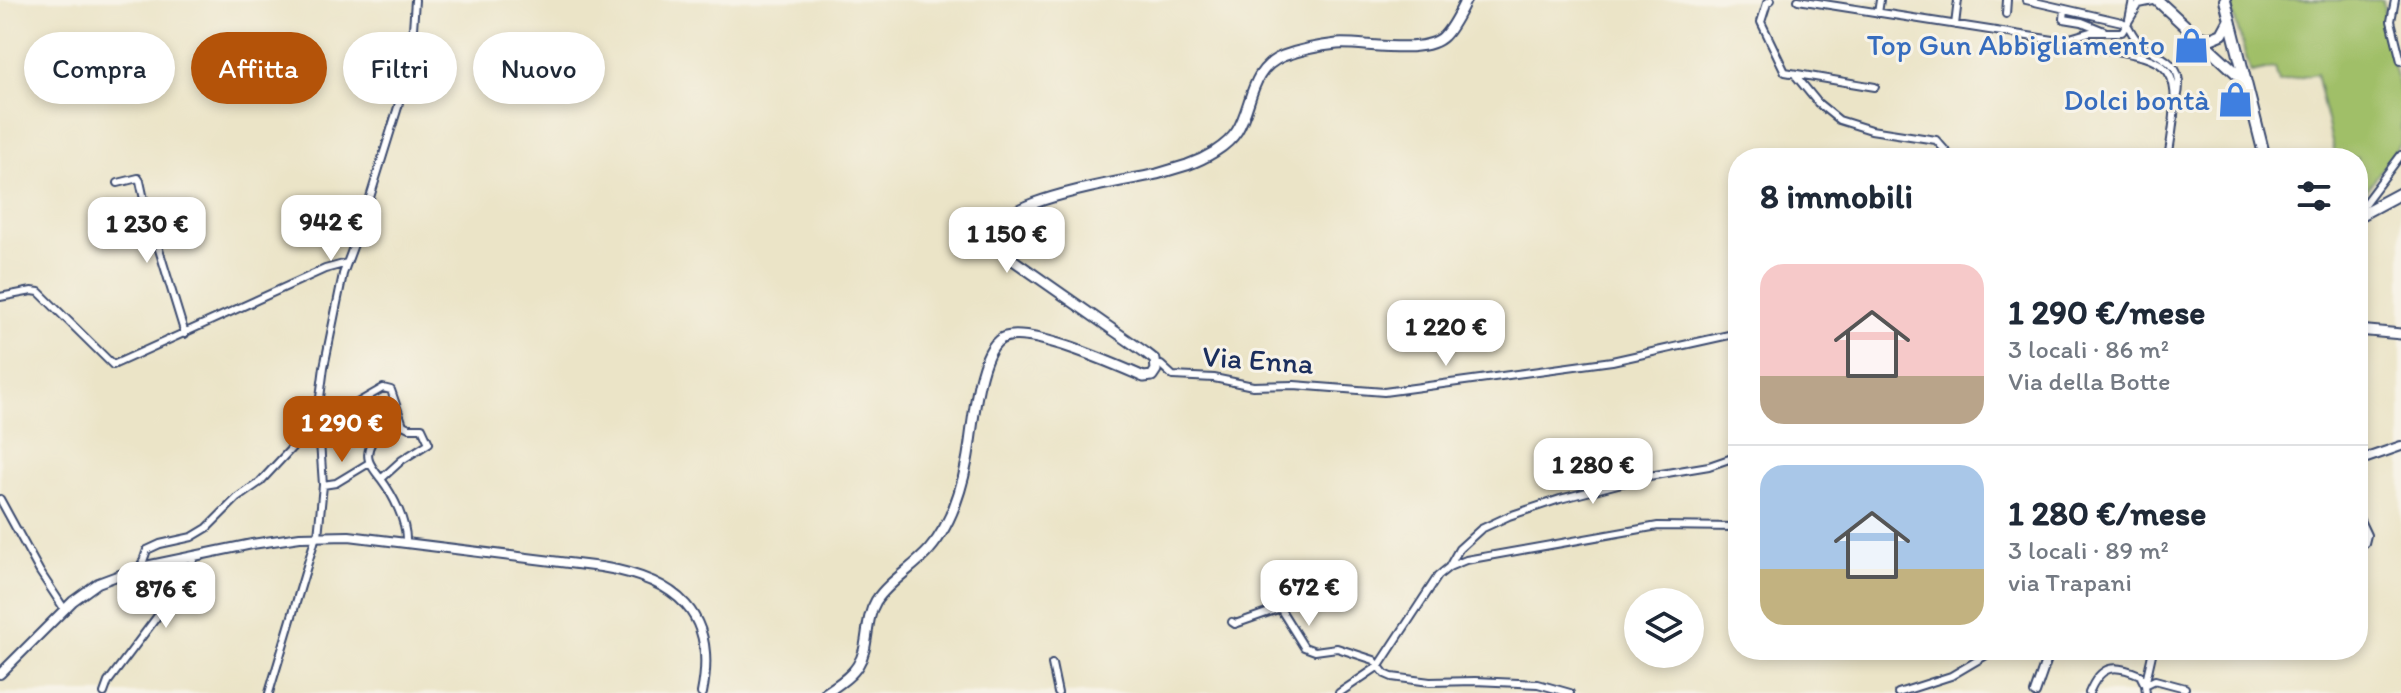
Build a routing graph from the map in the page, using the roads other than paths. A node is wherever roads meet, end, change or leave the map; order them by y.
1 (415, 0) edge
2 (1466, 0) edge
3 (1771, 0) edge
4 (1798, 0) edge
5 (1880, 0) edge
6 (1958, 0) edge
7 (2007, 0) edge
8 (2026, 0) edge
9 (2133, 0) edge
10 (2158, 0) edge
11 (2225, 0) edge
12 (2395, 0) edge
13 (2065, 9) junction
14 (1878, 13) junction
15 (2006, 14) dead end
16 (2229, 21) junction
17 (1955, 25) junction
18 (2128, 26) junction
19 (2111, 34) junction
20 (2199, 37) junction
21 (2070, 40) junction
22 (2401, 61) edge
23 (1796, 76) junction
24 (2245, 82) junction
25 (1875, 87) dead end
26 (2176, 103) junction
27 (1943, 148) edge
28 (2169, 148) edge
29 (2262, 148) edge
30 (2401, 155) edge
31 (118, 183) dead end
32 (2401, 193) edge
33 (2368, 200) edge
34 (2368, 209) edge
35 (347, 263) junction
36 (0, 297) edge
37 (2368, 331) edge
38 (185, 334) junction
39 (2401, 334) edge
40 (1728, 335) edge
41 (1157, 365) junction
42 (403, 425) junction
43 (318, 426) junction
44 (365, 432) junction
45 (2399, 447) edge
46 (2368, 458) edge
47 (2401, 458) edge
48 (1728, 459) edge
49 (369, 463) junction
50 (381, 479) junction
51 (323, 485) junction
52 (0, 499) edge
53 (1728, 527) edge
54 (317, 536) junction
55 (406, 542) junction
56 (194, 557) junction
57 (141, 567) junction
58 (1449, 567) junction
59 (65, 610) junction
60 (1232, 622) dead end
61 (1978, 660) edge
62 (2047, 660) edge
63 (2151, 660) edge
64 (1052, 664) dead end
65 (1379, 666) junction
66 (0, 674) edge
67 (2145, 685) junction
68 (2185, 688) dead end
69 (104, 693) edge
70 (269, 693) edge
71 (702, 693) edge
72 (826, 693) edge
73 (1058, 693) edge
74 (1339, 693) edge
75 (1570, 693) edge
76 (1898, 693) edge
77 (2035, 693) edge
78 (2089, 693) edge
79 (2146, 693) edge

1 - 35 street
2 - 41 main road
3 - 23 street
4 - 14 street
5 - 14 street
6 - 17 street
7 - 15 street
8 - 13 street
9 - 18 street
10 - 18 street
10 - 20 main road
11 - 16 main road
12 - 22 street
13 - 18 street
13 - 19 street
14 - 17 street
16 - 20 main road
16 - 24 main road
17 - 21 street
18 - 19 street
18 - 26 street
19 - 21 street
20 - 24 main road
21 - 26 street
23 - 25 street
23 - 27 street
24 - 29 main road
26 - 28 street
30 - 33 street
31 - 38 street
32 - 34 main road
35 - 38 street
35 - 43 street
36 - 38 street
37 - 39 main road
40 - 41 street, Via Enna
41 - 72 main road
42 - 44 street
42 - 44 street
42 - 50 street
43 - 51 street
43 - 57 street
44 - 49 street
45 - 46 street
45 - 47 street
48 - 58 street
49 - 50 street
49 - 51 street
50 - 55 street
51 - 54 street
52 - 59 street
53 - 58 street
54 - 55 street
54 - 56 street
54 - 70 street
55 - 71 street
56 - 57 street
56 - 69 street
57 - 59 street
58 - 65 street
59 - 66 street
60 - 65 street
61 - 76 street
62 - 77 street
63 - 67 street
64 - 73 street
65 - 74 street
65 - 75 street
67 - 68 street
67 - 78 street
67 - 79 street

